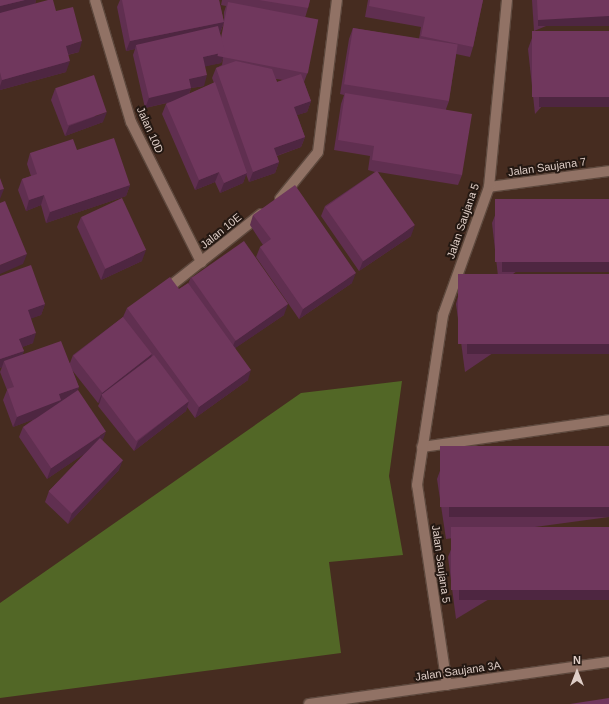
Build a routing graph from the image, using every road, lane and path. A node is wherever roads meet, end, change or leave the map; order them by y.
1 (95, 0) edge
2 (337, 0) edge
3 (507, 0) edge
4 (609, 171) edge
5 (489, 187) junction
6 (201, 262) junction
7 (152, 301) edge
8 (609, 420) edge
9 (422, 447) junction
10 (609, 662) edge
11 (447, 685) junction
12 (309, 704) edge

1 - 6 street, Jalan 10D
2 - 6 street, Jalan 10E
3 - 5 street, Jalan Saujana 5
4 - 5 street, Jalan Saujana 7
5 - 9 street, Jalan Saujana 5
6 - 7 street, Jalan 10E
8 - 9 street
9 - 11 street, Jalan Saujana 5
10 - 11 street, Jalan Saujana 3A
11 - 12 street, Jalan Saujana 3A

